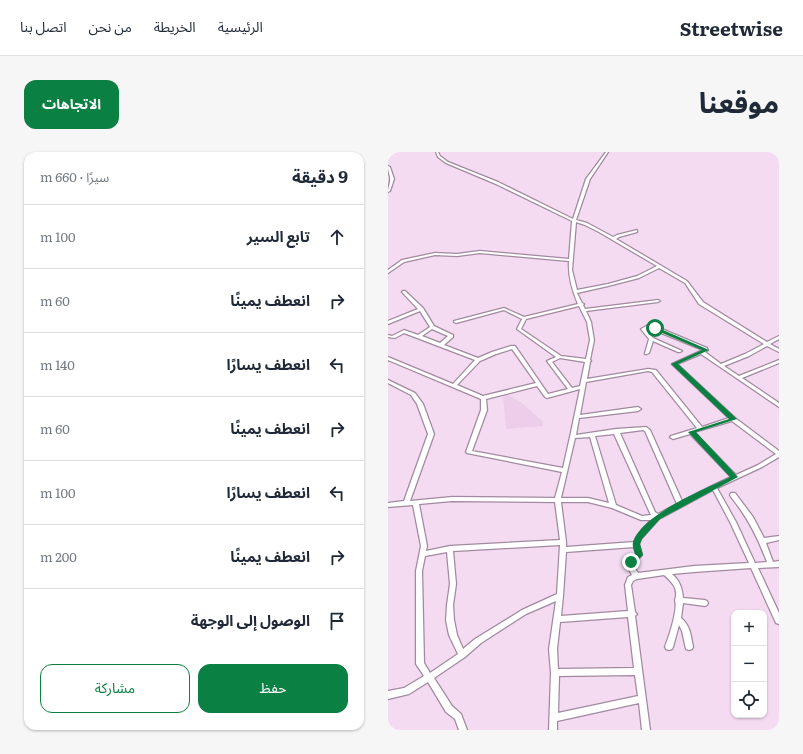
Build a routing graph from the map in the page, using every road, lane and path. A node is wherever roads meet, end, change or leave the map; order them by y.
1 (437, 152) edge
2 (607, 152) edge
3 (388, 168) edge
4 (388, 191) edge
5 (574, 221) junction
6 (636, 231) dead end
7 (613, 239) junction
8 (571, 260) junction
9 (660, 266) junction
10 (388, 272) edge
11 (404, 292) dead end
12 (575, 292) junction
13 (658, 301) dead end
14 (583, 307) junction
15 (421, 309) junction
16 (524, 318) junction
17 (456, 322) dead end
18 (388, 323) edge
19 (432, 327) junction
20 (388, 336) edge
21 (418, 337) junction
22 (779, 337) edge
23 (651, 339) junction
24 (768, 344) junction
25 (441, 345) junction
26 (680, 351) dead end
27 (779, 351) edge
28 (701, 352) junction
29 (647, 353) dead end
30 (560, 357) junction
31 (388, 358) edge
32 (478, 360) junction
33 (589, 361) junction
34 (779, 361) edge
35 (722, 365) junction
36 (740, 378) junction
37 (388, 381) edge
38 (539, 384) junction
39 (584, 384) junction
40 (396, 385) junction
41 (455, 385) junction
42 (388, 388) edge
43 (571, 390) junction
44 (483, 398) junction
45 (779, 405) edge
46 (638, 409) dead end
47 (577, 417) junction
48 (734, 419) junction
49 (702, 429) junction
50 (616, 431) junction
51 (691, 432) junction
52 (592, 434) junction
53 (674, 436) dead end
54 (573, 437) junction
55 (779, 454) edge
56 (564, 470) junction
57 (735, 477) junction
58 (714, 487) junction
59 (733, 495) dead end
60 (558, 499) junction
61 (415, 502) junction
62 (406, 503) junction
63 (680, 504) junction
64 (388, 505) edge
65 (613, 506) junction
66 (658, 517) junction
67 (779, 538) edge
68 (763, 541) junction
69 (563, 542) junction
70 (636, 544) junction
71 (450, 549) junction
72 (562, 550) junction
73 (422, 554) junction
74 (772, 564) junction
75 (779, 564) edge
76 (753, 566) junction
77 (666, 573) junction
78 (636, 576) junction
79 (560, 596) junction
80 (678, 600) junction
81 (705, 603) dead end
82 (633, 614) junction
83 (557, 619) junction
84 (677, 619) junction
85 (779, 621) edge
86 (690, 647) dead end
87 (669, 648) dead end
88 (462, 655) junction
89 (639, 671) junction
90 (555, 673) junction
91 (428, 678) junction
92 (388, 695) edge
93 (642, 699) junction
94 (554, 718) junction
95 (463, 730) edge
96 (553, 730) edge
97 (646, 730) edge

1 - 5 street
2 - 5 street
3 - 4 street
5 - 7 street
5 - 8 street
6 - 7 street
7 - 9 street
8 - 10 street
8 - 12 street
9 - 12 street
9 - 24 street
11 - 15 street
12 - 14 street
13 - 14 street
14 - 16 street
14 - 33 street
15 - 18 street
15 - 19 street
16 - 17 street
16 - 30 street
19 - 21 street
19 - 25 street
20 - 21 street
21 - 25 street
22 - 24 street
23 - 26 street
23 - 28 street
23 - 29 street
24 - 27 street
24 - 35 street
25 - 32 street
28 - 35 street
28 - 48 street
30 - 33 street
30 - 43 street
31 - 41 street
32 - 38 street
32 - 41 street
33 - 39 street
34 - 36 street
35 - 36 street
36 - 45 street
37 - 40 street
38 - 43 street
38 - 44 street
39 - 43 street
39 - 47 street
39 - 49 street
40 - 42 street
40 - 62 street
41 - 44 street
44 - 56 street
46 - 47 street
47 - 54 street
48 - 49 street
48 - 55 street
49 - 51 street
50 - 52 street
50 - 63 street
50 - 66 street
51 - 53 street
51 - 57 street
52 - 54 street
52 - 65 street
54 - 56 street
55 - 57 street
56 - 60 street
57 - 58 street
58 - 63 street
58 - 76 street
59 - 68 street
60 - 61 street
60 - 65 street
60 - 69 street
61 - 62 street
61 - 73 street
62 - 64 street
63 - 66 street
65 - 66 street
66 - 70 street
67 - 68 street
68 - 74 street
69 - 71 street
69 - 72 street
70 - 72 street
70 - 78 street
71 - 73 street
71 - 88 street
72 - 79 street
73 - 91 street
74 - 75 street
74 - 76 street
76 - 77 street
76 - 85 street
77 - 78 street
77 - 80 street
78 - 82 street
79 - 83 street
79 - 88 street
80 - 81 street
80 - 84 street
82 - 83 street
82 - 89 street
83 - 90 street
84 - 86 street
84 - 87 street
88 - 91 street
89 - 90 street
89 - 93 street
90 - 94 street
91 - 92 street
91 - 95 street
93 - 94 street
93 - 97 street
94 - 96 street

